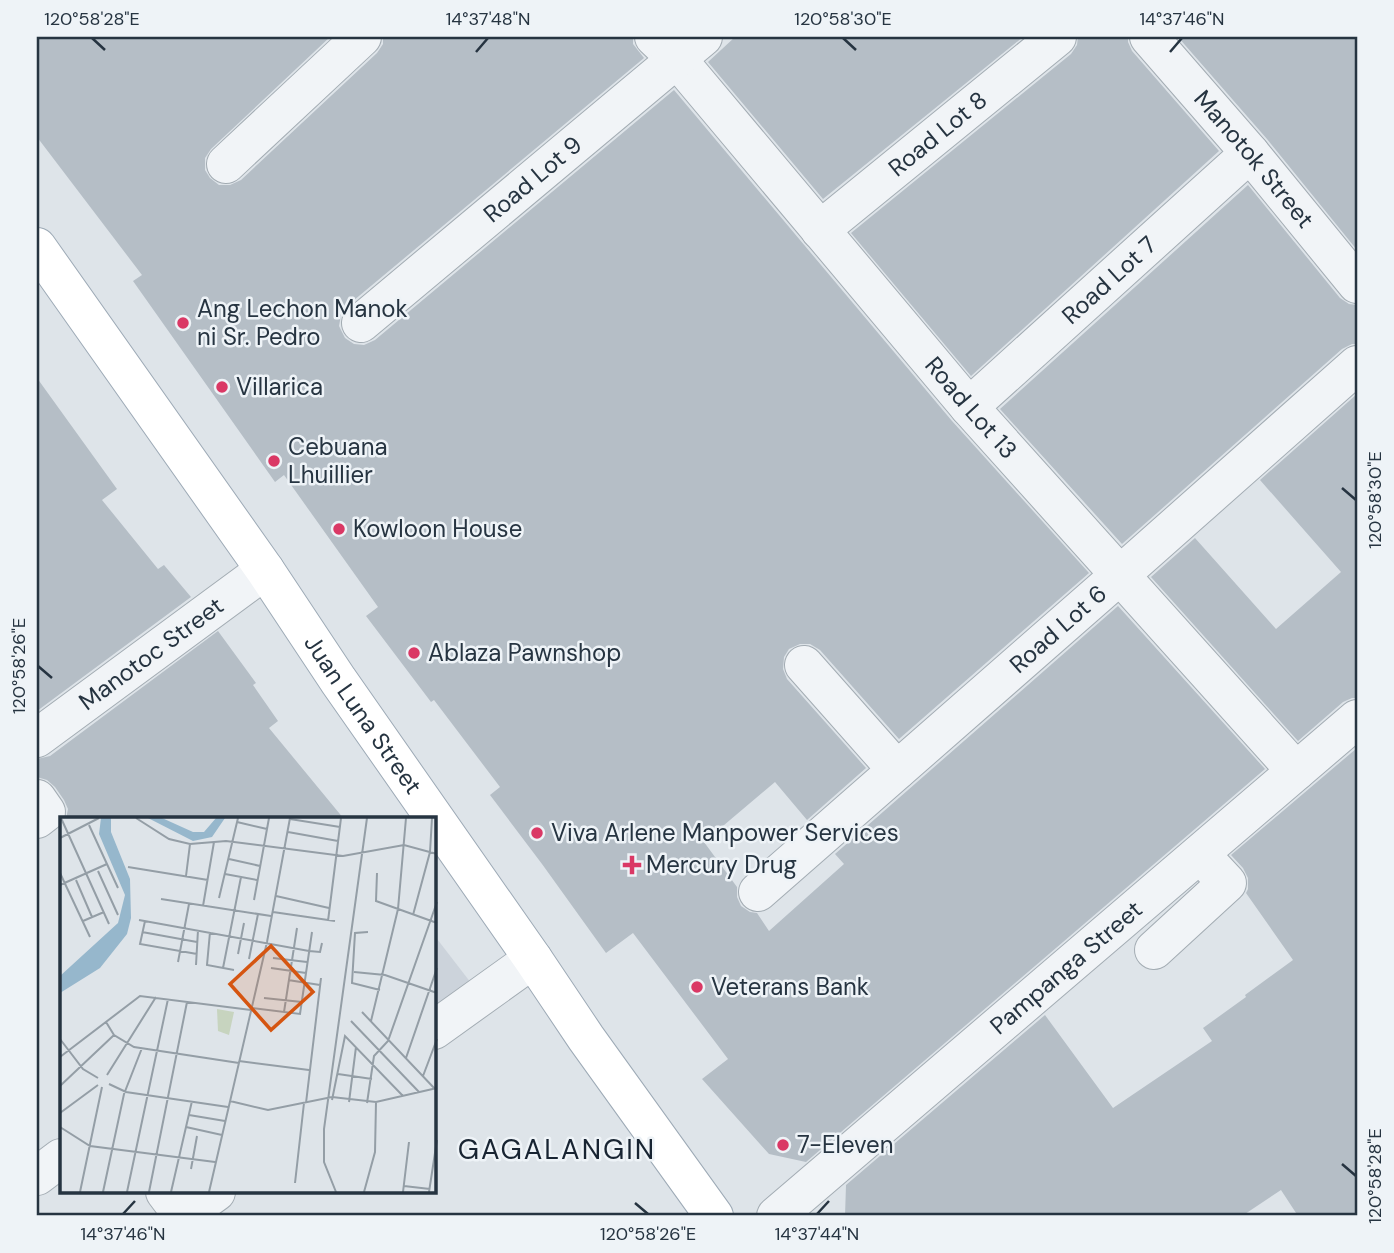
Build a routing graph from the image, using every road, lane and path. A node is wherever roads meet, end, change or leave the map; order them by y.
1 (362, 37) edge
2 (1057, 37) edge
3 (1149, 37) edge
4 (678, 44) edge
5 (1250, 153) junction
6 (226, 164) dead end
7 (820, 230) junction
8 (37, 247) edge
9 (1357, 284) edge
10 (362, 323) dead end
11 (1357, 365) edge
12 (969, 407) junction
13 (265, 570) junction
14 (1120, 575) junction
15 (804, 665) dead end
16 (1357, 719) edge
17 (37, 738) edge
18 (897, 770) junction
19 (1296, 771) junction
20 (37, 799) edge
21 (434, 817) edge
22 (37, 819) edge
23 (436, 820) edge
24 (1200, 854) junction
25 (758, 892) dead end
26 (1154, 950) dead end
27 (533, 959) junction
28 (436, 1029) edge
29 (60, 1159) edge
30 (37, 1176) edge
31 (166, 1194) edge
32 (213, 1194) edge
33 (715, 1216) edge
34 (776, 1216) edge

1 - 6 street
2 - 7 street, Road Lot 8
3 - 5 street, Manotok Street
4 - 7 street, Road Lot 13
4 - 10 street, Road Lot 9
5 - 9 street, Manotok Street
5 - 12 street, Road Lot 7
7 - 12 street, Road Lot 13
8 - 13 main road, Juan Luna Street
11 - 14 street, Road Lot 6
12 - 14 street, Road Lot 13
13 - 17 street, Manotoc Street
13 - 21 main road, Juan Luna Street
14 - 18 street, Road Lot 6
14 - 19 street, Road Lot 13
15 - 18 street
16 - 19 street, Pampanga Street
18 - 25 street, Road Lot 6
19 - 24 street, Pampanga Street
20 - 22 street
23 - 27 main road, Juan Luna Street
24 - 26 street
24 - 34 street, Pampanga Street
27 - 28 street
27 - 33 main road, Juan Luna Street
29 - 30 street
31 - 32 street

